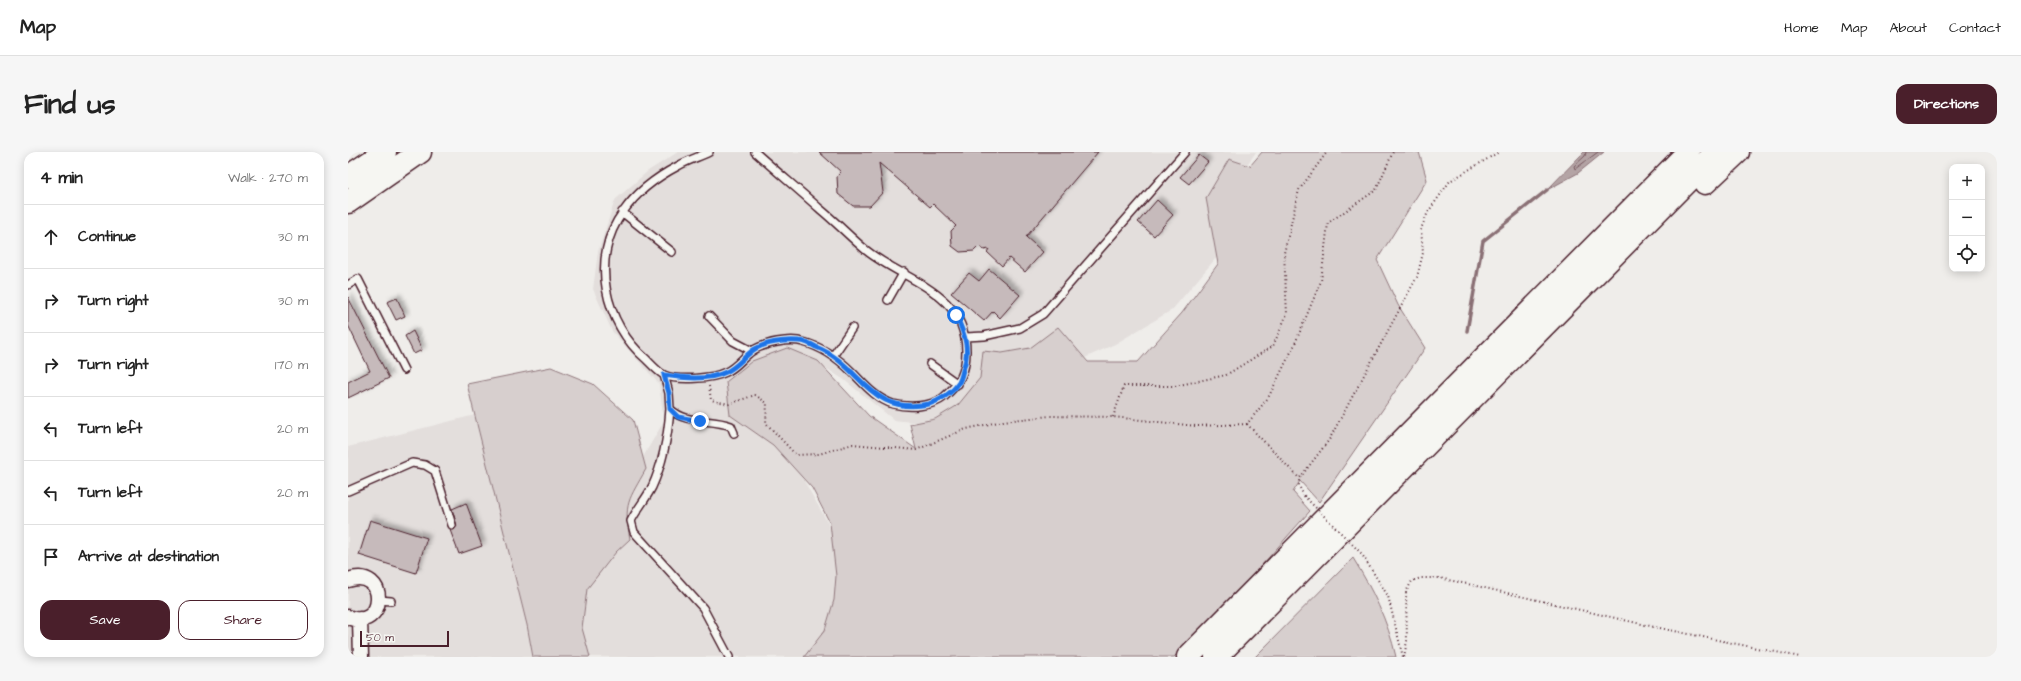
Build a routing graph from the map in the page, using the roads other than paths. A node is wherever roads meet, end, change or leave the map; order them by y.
1 (359, 152) edge
2 (385, 152) edge
3 (420, 152) edge
4 (709, 152) edge
5 (755, 152) edge
6 (1185, 152) edge
7 (1688, 152) edge
8 (1716, 152) edge
9 (1738, 152) edge
10 (348, 165) edge
11 (348, 177) edge
12 (348, 202) edge
13 (622, 212) junction
14 (672, 252) dead end
15 (904, 272) junction
16 (348, 285) edge
17 (888, 300) dead end
18 (709, 316) dead end
19 (852, 328) dead end
20 (966, 336) junction
21 (752, 351) junction
22 (833, 356) junction
23 (930, 364) dead end
24 (404, 370) dead end
25 (664, 375) junction
26 (958, 384) junction
27 (670, 409) junction
28 (734, 433) dead end
29 (348, 490) edge
30 (1348, 524) junction
31 (452, 525) dead end
32 (348, 580) edge
33 (354, 618) edge
34 (362, 657) edge
35 (729, 657) edge
36 (1188, 657) edge
37 (1216, 657) edge

1 - 10 main road
2 - 11 main road
3 - 12 main road
4 - 13 lane
5 - 15 lane
6 - 20 lane
7 - 36 main road
8 - 30 main road
9 - 30 main road
13 - 14 lane
13 - 25 lane
15 - 17 lane
15 - 20 lane
16 - 24 lane
18 - 21 lane
19 - 22 lane
20 - 26 lane
21 - 22 lane
21 - 25 lane
22 - 26 lane
23 - 26 lane
25 - 27 lane
27 - 28 lane
27 - 35 lane
29 - 31 lane
30 - 37 main road
32 - 33 street
33 - 34 street

